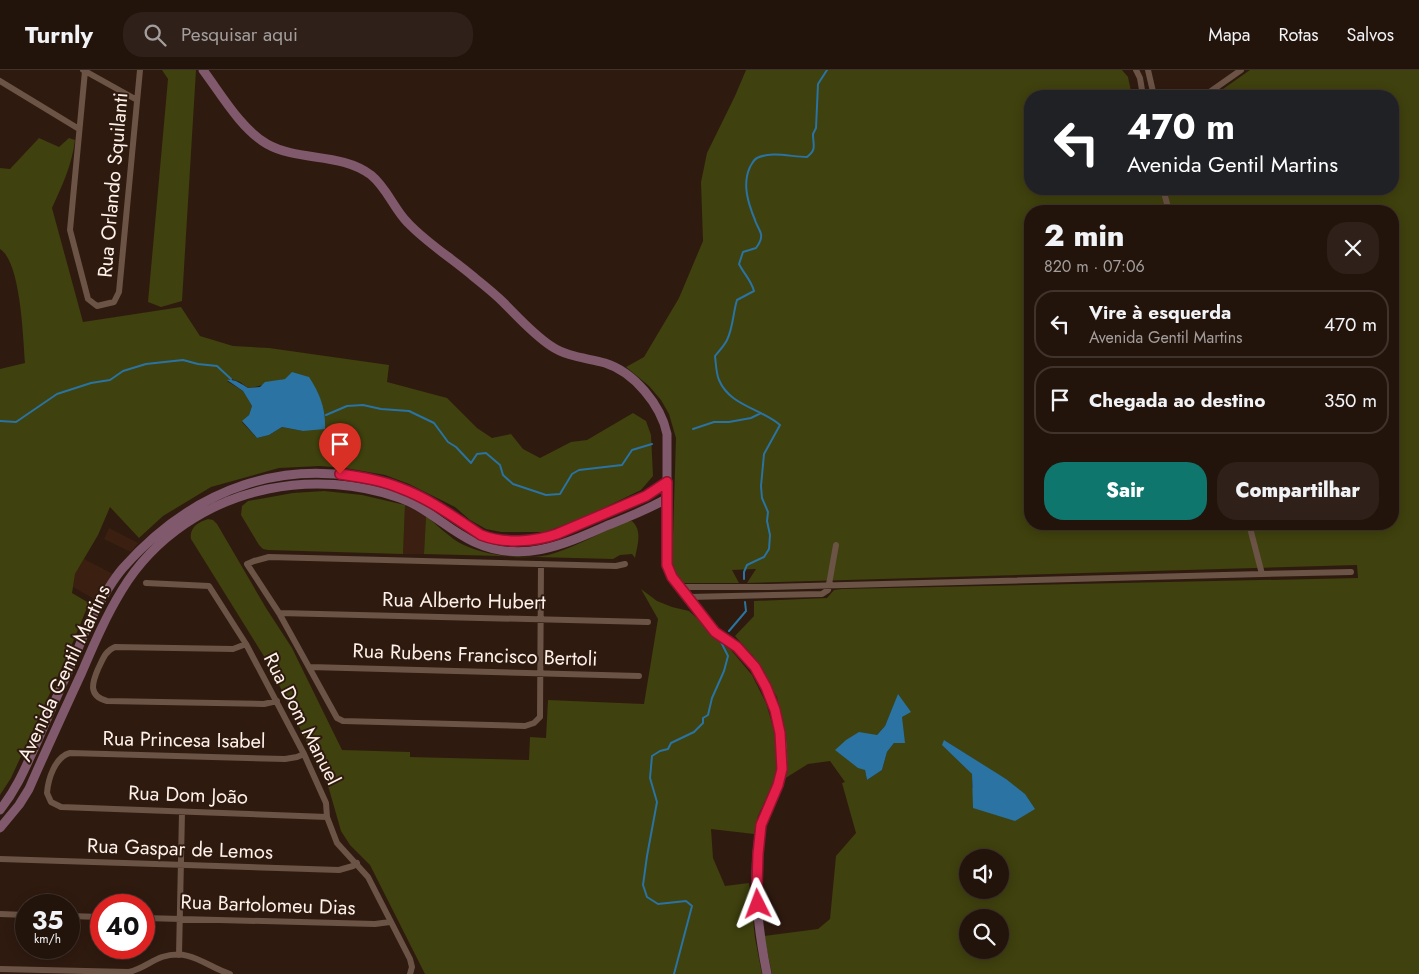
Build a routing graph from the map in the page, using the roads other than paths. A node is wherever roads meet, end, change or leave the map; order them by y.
1 (140, 70) edge
2 (203, 70) edge
3 (1136, 70) edge
4 (1148, 70) edge
5 (1241, 70) edge
6 (84, 71) edge
7 (0, 81) edge
8 (1142, 90) edge
9 (1153, 90) edge
10 (1213, 90) edge
11 (137, 100) junction
12 (79, 129) junction
13 (667, 482) junction
14 (646, 496) junction
15 (221, 498) junction
16 (666, 499) junction
17 (650, 508) junction
18 (1251, 530) edge
19 (164, 533) junction
20 (836, 545) dead end
21 (542, 564) junction
22 (625, 564) dead end
23 (1350, 572) dead end
24 (1262, 574) junction
25 (146, 583) dead end
26 (829, 585) junction
27 (679, 587) junction
28 (689, 597) junction
29 (279, 613) junction
30 (541, 619) junction
31 (648, 622) dead end
32 (246, 644) junction
33 (310, 667) junction
34 (540, 673) junction
35 (639, 676) dead end
36 (276, 701) junction
37 (304, 754) junction
38 (49, 800) joint
39 (0, 810) edge
40 (182, 812) junction
41 (327, 817) junction
42 (0, 828) edge
43 (0, 859) edge
44 (357, 863) junction
45 (180, 865) junction
46 (0, 914) edge
47 (15, 915) edge
48 (155, 918) edge
49 (179, 919) junction
50 (390, 922) junction
51 (179, 955) junction
52 (0, 969) edge
53 (230, 974) edge
54 (410, 974) edge
55 (767, 974) edge

1 - 11 street, Rua Orlando Squilanti
2 - 13 main road
3 - 8 street
4 - 9 street
5 - 10 street
6 - 11 street
6 - 12 street
7 - 12 street
11 - 12 street, Rua Orlando Squilanti
13 - 14 main road, Avenida Gentil Martins
13 - 16 main road
14 - 15 main road, Avenida Gentil Martins
14 - 17 street
15 - 17 main road, Avenida Gentil Martins
15 - 19 main road, Avenida Gentil Martins
16 - 17 main road, Avenida Gentil Martins
16 - 27 main road
18 - 24 street
19 - 39 main road, Avenida Gentil Martins
19 - 42 main road, Avenida Gentil Martins
20 - 26 street
21 - 22 street
21 - 29 street
21 - 30 street
23 - 24 street
24 - 26 street
25 - 32 street, Rua Dom Manuel
26 - 27 street
26 - 28 street
27 - 28 main road
28 - 55 main road
29 - 30 street, Rua Alberto Hubert
29 - 33 street
30 - 31 street, Rua Alberto Hubert
30 - 34 street
32 - 36 street, Rua Dom Manuel
32 - 36 street
33 - 34 street, Rua Rubens Francisco Bertoli
33 - 34 street
34 - 35 street, Rua Rubens Francisco Bertoli
36 - 37 street, Rua Dom Manuel
37 - 38 street, Rua Princesa Isabel
37 - 41 street, Rua Dom Manuel
38 - 40 street, Rua Dom João
40 - 41 street, Rua Dom João
40 - 45 street
41 - 44 street, Rua Dom Manuel
43 - 45 street, Rua Gaspar de Lemos
44 - 45 street, Rua Gaspar de Lemos
44 - 50 street, Rua Dom Manuel
45 - 49 street
46 - 47 street
48 - 49 street, Rua Bartolomeu Dias
49 - 50 street, Rua Bartolomeu Dias
49 - 51 street
50 - 54 street, Rua Dom Manuel
51 - 52 street
51 - 53 street

